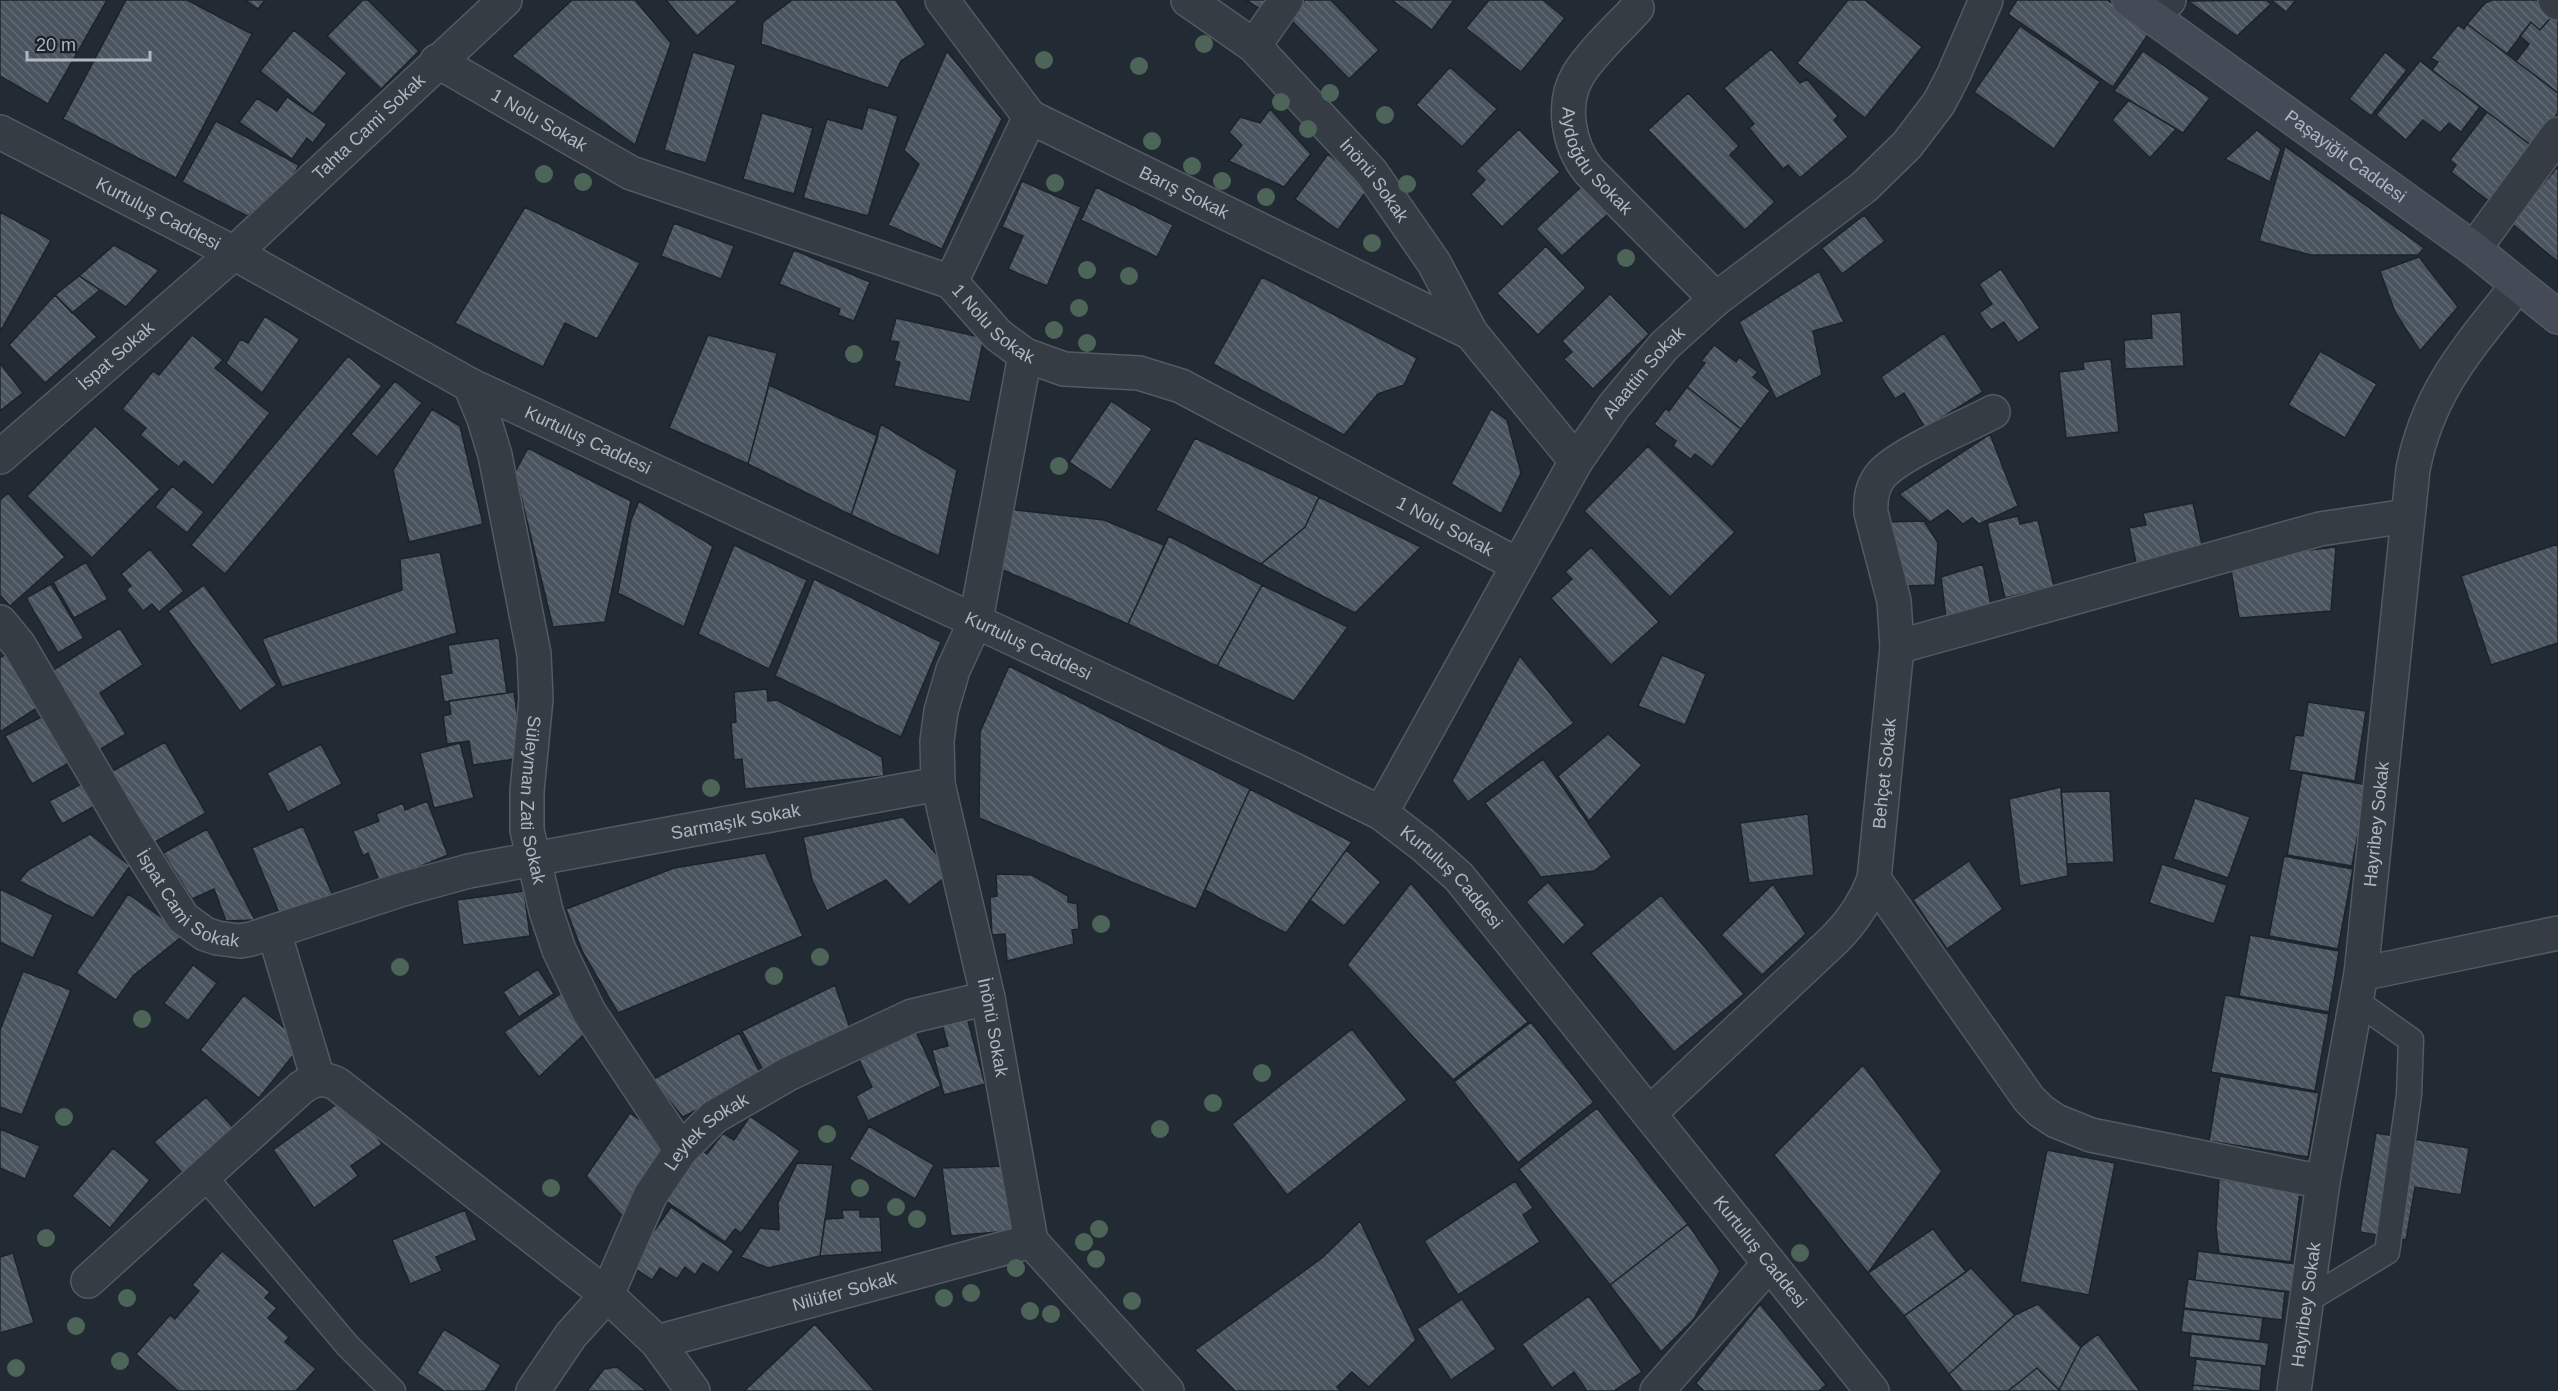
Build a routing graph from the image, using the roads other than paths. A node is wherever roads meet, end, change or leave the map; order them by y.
1 (504, 0) edge
2 (942, 0) edge
3 (1188, 0) edge
4 (1286, 0) edge
5 (1986, 0) edge
6 (2150, 5) edge
7 (1637, 8) dead end
8 (1254, 46) junction
9 (437, 61) junction
10 (1030, 117) junction
11 (0, 132) edge
12 (2558, 134) edge
13 (2474, 249) junction
14 (234, 253) junction
15 (951, 282) junction
16 (2518, 285) junction
17 (1716, 299) junction
18 (2558, 318) edge
19 (1471, 333) junction
20 (1025, 355) junction
21 (470, 386) junction
22 (1993, 412) dead end
23 (0, 457) edge
24 (1576, 461) junction
25 (2408, 516) junction
26 (1518, 565) junction
27 (976, 620) junction
28 (0, 622) edge
29 (1897, 647) junction
30 (938, 784) junction
31 (1381, 813) junction
32 (533, 858) junction
33 (1874, 879) junction
34 (274, 932) junction
35 (2558, 933) edge
36 (2359, 987) junction
37 (988, 998) junction
38 (318, 1079) junction
39 (1650, 1113) junction
40 (681, 1150) junction
41 (204, 1176) junction
42 (2323, 1182) junction
43 (1031, 1241) junction
44 (1769, 1264) junction
45 (88, 1281) dead end
46 (608, 1295) junction
47 (2306, 1301) junction
48 (657, 1342) junction
49 (393, 1391) edge
50 (532, 1391) edge
51 (693, 1391) edge
52 (1167, 1391) edge
53 (1657, 1391) edge
54 (1872, 1391) edge
55 (2294, 1391) edge

1 - 9 street, Tahta Cami Sokak
2 - 10 street, Barış Sokak
3 - 8 street, İnönü Sokak
4 - 8 street
5 - 17 street, Alaattin Sokak
6 - 13 main road, Paşayiğit Caddesi
7 - 17 street, Aydoğdu Sokak
8 - 19 street, İnönü Sokak
9 - 14 street, Tahta Cami Sokak
9 - 15 street, 1 Nolu Sokak
10 - 15 street
10 - 19 street, Barış Sokak
11 - 14 street, Kurtuluş Caddesi
12 - 13 street
13 - 16 main road, Paşayiğit Caddesi
14 - 21 street, Kurtuluş Caddesi
14 - 23 street, İspat Sokak
15 - 20 street, 1 Nolu Sokak
16 - 18 main road, Paşayiğit Caddesi
16 - 25 street, Hayribey Sokak
17 - 24 street, Alaattin Sokak
19 - 24 street
20 - 26 street, 1 Nolu Sokak
20 - 27 street, İnönü Sokak
21 - 27 street, Kurtuluş Caddesi
21 - 32 street, Süleyman Zati Sokak
22 - 29 street, Behçet Sokak
24 - 26 street, Alaattin Sokak
25 - 29 street
25 - 36 street, Hayribey Sokak
26 - 31 street, Alaattin Sokak
27 - 30 street, İnönü Sokak
27 - 31 street, Kurtuluş Caddesi
28 - 34 street, İspat Cami Sokak
29 - 33 street, Behçet Sokak
30 - 32 street, Sarmaşık Sokak
30 - 37 street, İnönü Sokak
31 - 39 street, Kurtuluş Caddesi
32 - 34 street, İspat Cami Sokak
32 - 40 street, Süleyman Zati Sokak
33 - 39 street, Behçet Sokak
33 - 42 street
34 - 38 street
35 - 36 street
36 - 42 street, Hayribey Sokak
36 - 47 lane
37 - 40 street, Leylek Sokak
37 - 43 street, İnönü Sokak
38 - 41 street
38 - 46 street
39 - 44 street, Kurtuluş Caddesi
40 - 46 street, Leylek Sokak
41 - 45 street
41 - 49 lane
42 - 47 street, Hayribey Sokak
43 - 48 street, Nilüfer Sokak
43 - 52 street
44 - 53 street
44 - 54 street, Kurtuluş Caddesi
46 - 48 street
46 - 50 street, Leylek Sokak
47 - 55 street, Hayribey Sokak
48 - 51 street

